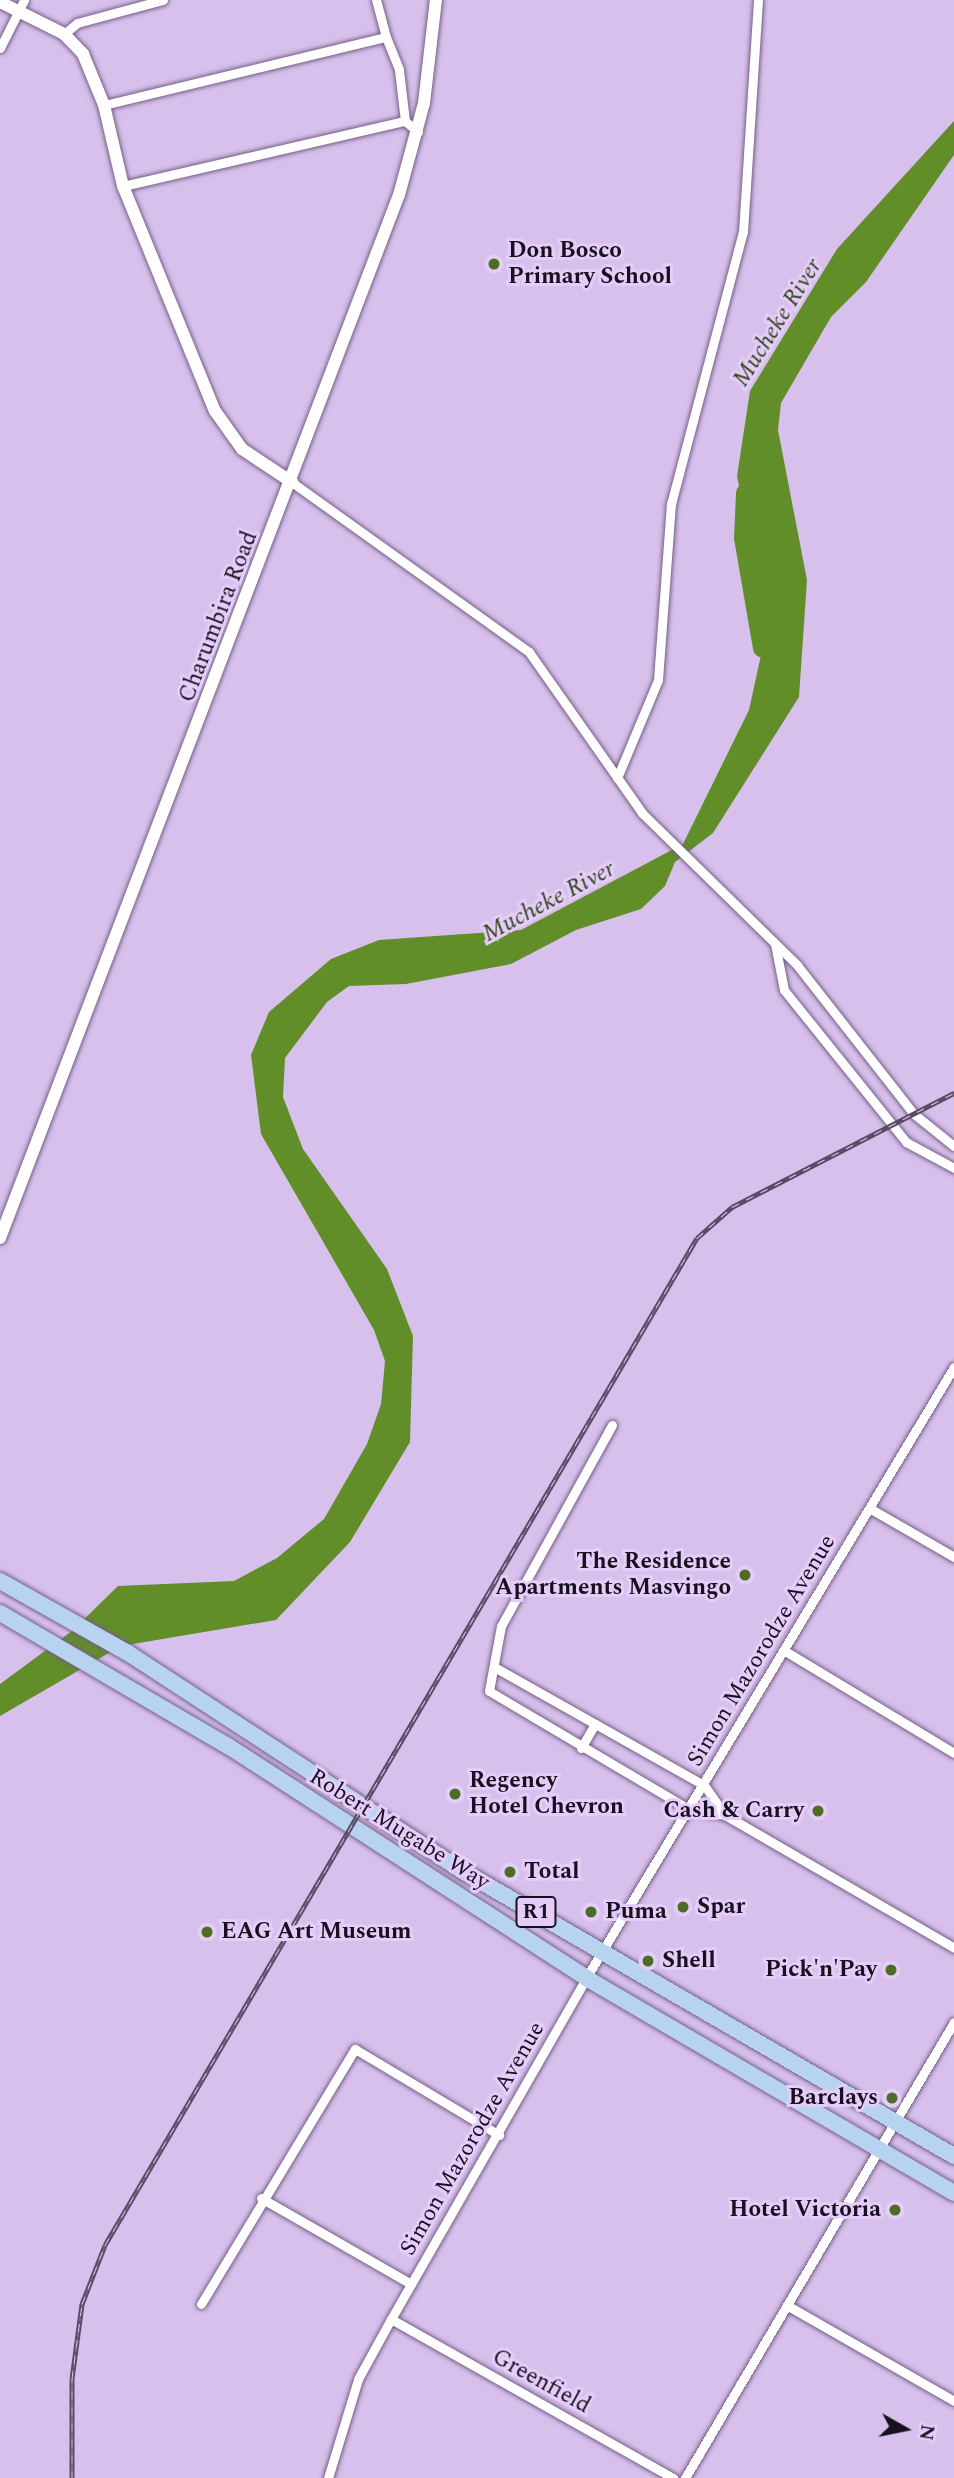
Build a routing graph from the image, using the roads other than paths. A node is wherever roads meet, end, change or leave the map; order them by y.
1 (163, 0) edge
2 (376, 0) edge
3 (436, 0) edge
4 (758, 0) edge
5 (0, 2) edge
6 (21, 6) edge
7 (64, 34) junction
8 (386, 37) junction
9 (0, 48) edge
10 (104, 105) junction
11 (405, 121) junction
12 (418, 131) junction
13 (123, 186) junction
14 (293, 483) junction
15 (617, 778) junction
16 (775, 943) junction
17 (954, 1146) edge
18 (954, 1168) edge
19 (0, 1238) edge
20 (954, 1367) edge
21 (612, 1424) dead end
22 (871, 1508) junction
23 (954, 1557) edge
24 (0, 1581) edge
25 (0, 1613) edge
26 (785, 1651) junction
27 (496, 1668) junction
28 (595, 1724) junction
29 (580, 1748) junction
30 (954, 1753) edge
31 (704, 1785) junction
32 (690, 1810) junction
33 (725, 1815) junction
34 (954, 1948) edge
35 (604, 1949) junction
36 (586, 1978) junction
37 (954, 2022) edge
38 (898, 2122) junction
39 (499, 2135) junction
40 (881, 2151) junction
41 (954, 2156) edge
42 (954, 2193) edge
43 (261, 2198) junction
44 (411, 2284) junction
45 (201, 2304) dead end
46 (790, 2307) junction
47 (391, 2319) junction
48 (954, 2401) edge
49 (328, 2478) edge
50 (673, 2478) edge
51 (685, 2478) edge

1 - 7 street
2 - 8 street
3 - 12 street, Charumbira Road
4 - 15 street
5 - 6 street
6 - 7 street
6 - 9 street
7 - 10 street
8 - 10 street
8 - 11 street
10 - 13 street
11 - 12 street
11 - 13 street
12 - 14 street, Charumbira Road
13 - 14 street
14 - 15 street
14 - 19 street, Charumbira Road
15 - 16 street
16 - 17 street
16 - 18 street
20 - 22 street, Simon Mazorodze Avenue
21 - 27 street
22 - 23 street
22 - 26 street, Simon Mazorodze Avenue
24 - 35 highway, Robert Mugabe Way / R1
25 - 36 highway, Robert Mugabe Way / R1
26 - 30 street
26 - 31 street, Simon Mazorodze Avenue
27 - 28 street
27 - 29 street
28 - 29 street
28 - 31 street
29 - 32 street
31 - 32 street, Simon Mazorodze Avenue
31 - 33 street
32 - 33 street
32 - 35 street, Simon Mazorodze Avenue
33 - 34 street
35 - 36 street, Simon Mazorodze Avenue
35 - 38 highway, Robert Mugabe Way / R1
36 - 39 street, Simon Mazorodze Avenue
36 - 40 highway, Robert Mugabe Way / R1
37 - 38 street
38 - 40 street
38 - 41 highway, Robert Mugabe Way / R1
39 - 43 street
39 - 44 street, Simon Mazorodze Avenue
40 - 42 highway, Robert Mugabe Way / R1
40 - 46 street
43 - 44 street
43 - 45 street
44 - 47 street, Simon Mazorodze Avenue
46 - 48 street
46 - 51 street
47 - 49 street, Simon Mazorodze Avenue
47 - 50 street, Greenfield

